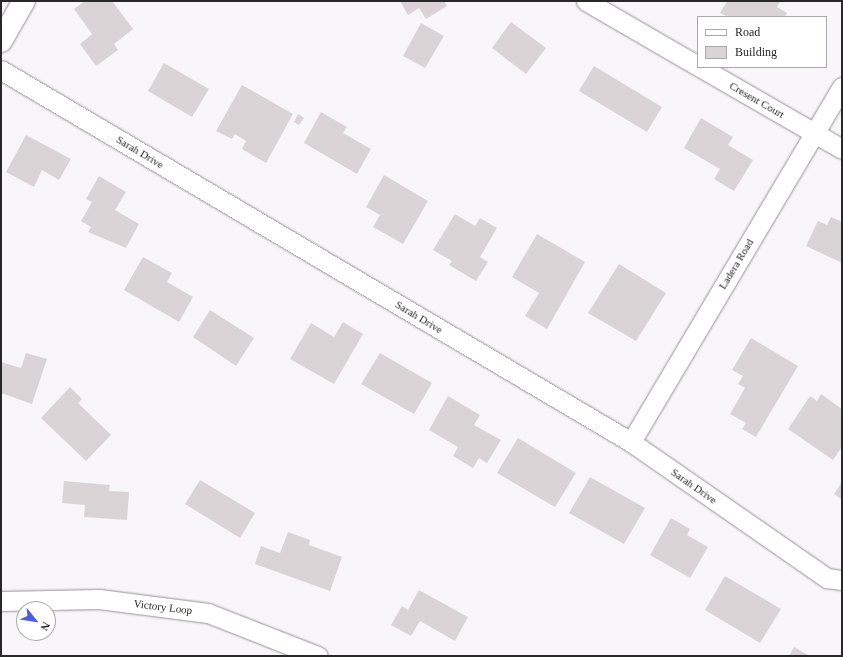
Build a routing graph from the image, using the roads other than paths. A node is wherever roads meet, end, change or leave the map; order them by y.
1 (24, 1) edge
2 (586, 1) edge
3 (1, 40) edge
4 (697, 65) edge
5 (702, 68) edge
6 (1, 70) edge
7 (842, 87) edge
8 (814, 133) junction
9 (842, 149) edge
10 (631, 442) junction
11 (834, 579) edge
12 (1, 601) edge
13 (318, 656) edge

1 - 3 street
2 - 4 street, Cresent Court
5 - 8 street, Cresent Court
6 - 10 street, Sarah Drive
7 - 8 street, Ladera Road
8 - 9 street, Cresent Court
8 - 10 street, Ladera Road
10 - 11 street, Sarah Drive
12 - 13 street, Victory Loop

